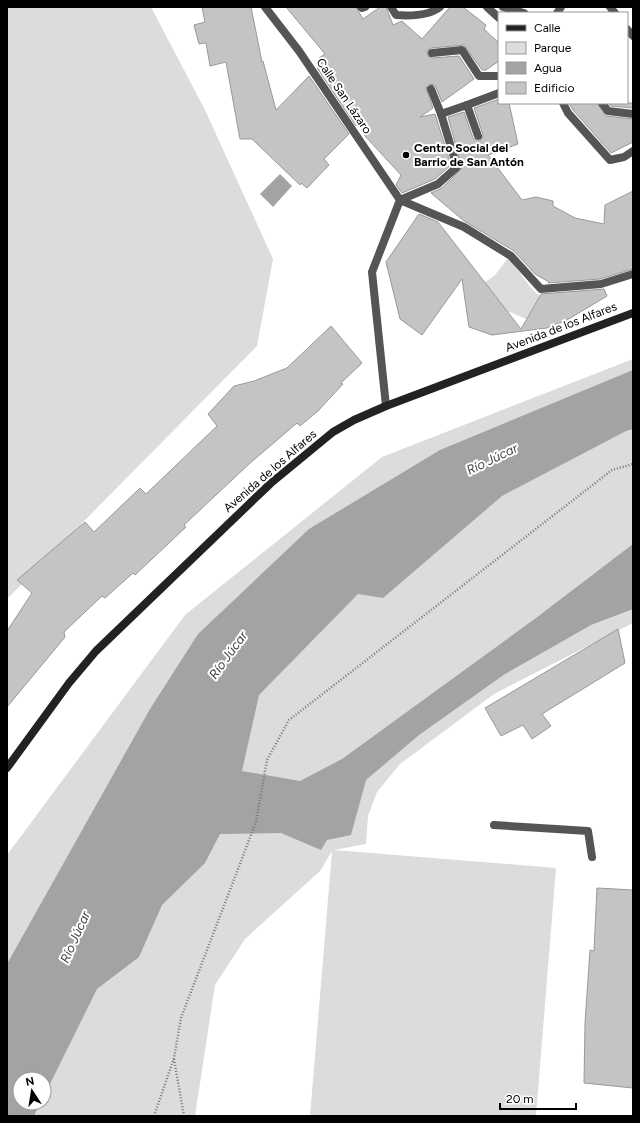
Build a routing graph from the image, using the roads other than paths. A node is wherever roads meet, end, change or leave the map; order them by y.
1 (265, 7) edge
2 (361, 7) edge
3 (365, 7) edge
4 (391, 7) edge
5 (440, 7) edge
6 (487, 7) edge
7 (503, 7) edge
8 (520, 12) edge
9 (498, 17) edge
10 (432, 54) dead end
11 (498, 76) edge
12 (431, 89) dead end
13 (498, 93) edge
14 (564, 104) edge
15 (603, 104) edge
16 (467, 105) junction
17 (441, 114) junction
18 (633, 114) edge
19 (478, 136) dead end
20 (633, 151) edge
21 (400, 200) junction
22 (633, 274) edge
23 (633, 313) edge
24 (386, 406) junction
25 (7, 768) edge
26 (494, 825) dead end
27 (592, 857) dead end

1 - 21 street, Calle San Lázaro
2 - 3 street
4 - 5 street
6 - 9 street
7 - 8 street
10 - 11 street
12 - 17 street
13 - 16 street
14 - 20 street
15 - 18 street
16 - 17 street
16 - 19 street
17 - 21 street
21 - 22 street
21 - 24 street
23 - 24 street, Avenida de los Alfares
24 - 25 street, Avenida de los Alfares
26 - 27 street

